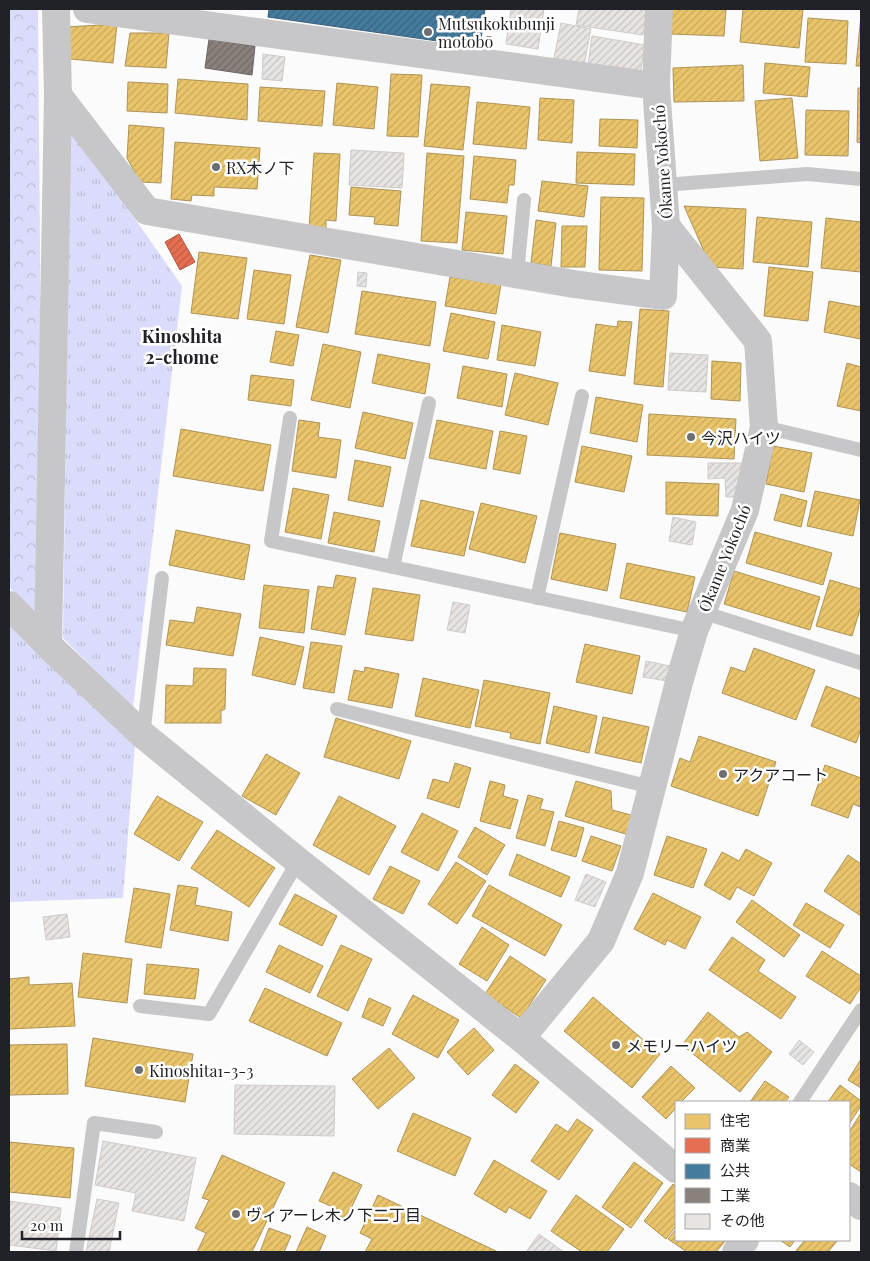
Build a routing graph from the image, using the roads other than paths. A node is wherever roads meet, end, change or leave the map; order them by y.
1 (56, 9) edge
2 (87, 9) edge
3 (659, 9) edge
4 (656, 86) junction
5 (58, 94) junction
6 (861, 179) edge
7 (663, 185) junction
8 (524, 200) dead end
9 (666, 226) junction
10 (517, 274) junction
11 (582, 396) dead end
12 (429, 403) dead end
13 (290, 418) dead end
14 (764, 427) junction
15 (861, 450) edge
16 (393, 567) junction
17 (162, 578) dead end
18 (537, 598) junction
19 (9, 605) edge
20 (698, 621) junction
21 (48, 645) junction
22 (861, 663) edge
23 (337, 709) dead end
24 (143, 735) junction
25 (651, 787) junction
26 (298, 861) junction
27 (140, 1006) dead end
28 (861, 1010) edge
29 (521, 1038) junction
30 (801, 1101) edge
31 (156, 1132) dead end
32 (675, 1168) edge
33 (850, 1197) edge
34 (861, 1206) edge
35 (745, 1241) edge
36 (76, 1252) edge
37 (736, 1252) edge

1 - 5 street
2 - 4 street
3 - 4 street, Ókame Yokochó
4 - 7 street, Ókame Yokochó
5 - 10 street
5 - 21 street
6 - 7 lane
7 - 9 street, Ókame Yokochó
8 - 10 lane
9 - 10 street
9 - 14 street, Ókame Yokochó
11 - 18 lane
12 - 16 lane
13 - 16 lane
14 - 15 lane
14 - 20 street, Ókame Yokochó
16 - 18 lane
17 - 24 lane
18 - 20 lane
19 - 21 street
20 - 22 lane
20 - 25 street, Ókame Yokochó
21 - 24 street
23 - 25 lane
24 - 26 street
25 - 29 street, Ókame Yokochó
26 - 27 lane
26 - 29 street
28 - 30 lane
29 - 32 street
31 - 36 lane
33 - 34 street
35 - 37 street

